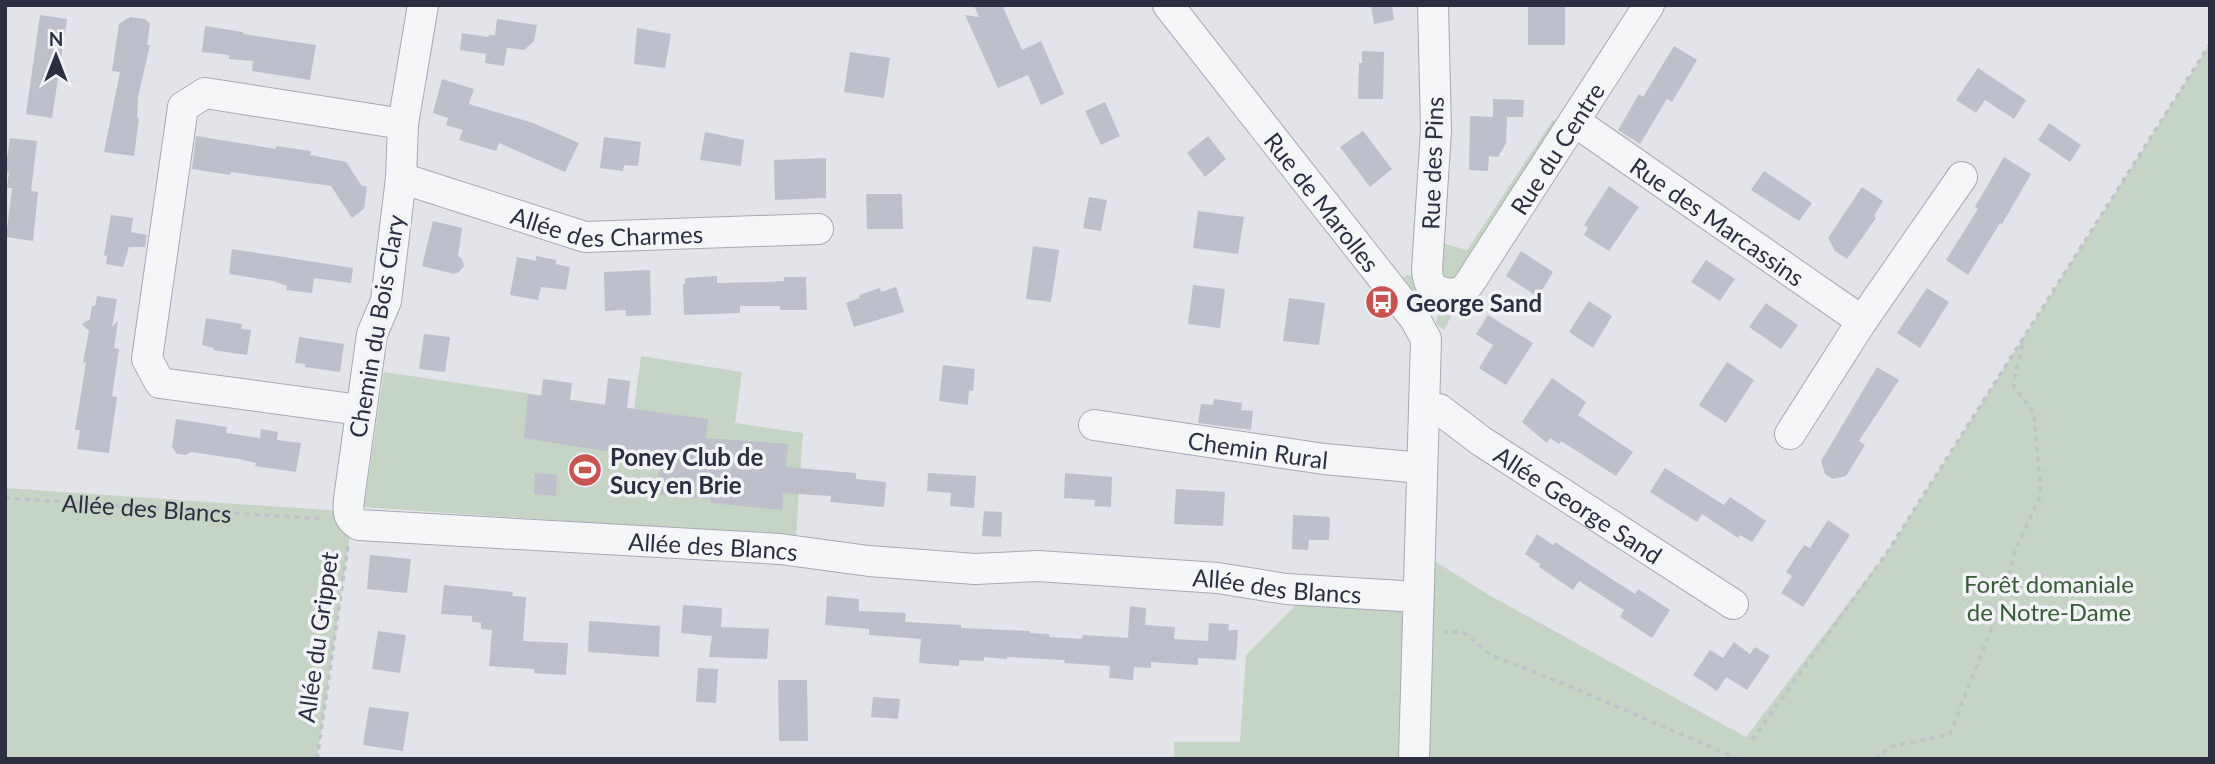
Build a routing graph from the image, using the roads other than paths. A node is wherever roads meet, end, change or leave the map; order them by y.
1 (423, 5) edge
2 (1168, 5) edge
3 (1433, 5) edge
4 (1649, 5) edge
5 (1574, 121) junction
6 (403, 124) junction
7 (1962, 177) dead end
8 (401, 178) junction
9 (818, 229) dead end
10 (1464, 289) joint
11 (1862, 321) junction
12 (1424, 409) junction
13 (360, 410) junction
14 (1094, 425) dead end
15 (1790, 434) dead end
16 (1422, 468) junction
17 (352, 521) joint
18 (1418, 590) junction
19 (1733, 604) dead end
20 (1414, 759) edge

1 - 6 street, Chemin du Bois Clary
2 - 12 street, Rue de Marolles
3 - 10 street, Rue des Pins
4 - 5 street, Rue du Centre
5 - 10 street, Rue du Centre
5 - 11 street, Rue des Marcassins
6 - 8 street, Chemin du Bois Clary
6 - 13 street
7 - 11 street
8 - 9 street, Allée des Charmes
8 - 13 street, Chemin du Bois Clary
11 - 15 street
12 - 16 street, Rue de Marolles
12 - 19 street, Allée George Sand
13 - 17 street, Chemin du Bois Clary
14 - 16 street, Chemin Rural
16 - 18 street, Rue de Marolles
17 - 18 street, Allée des Blancs
18 - 20 street, Rue de Marolles

